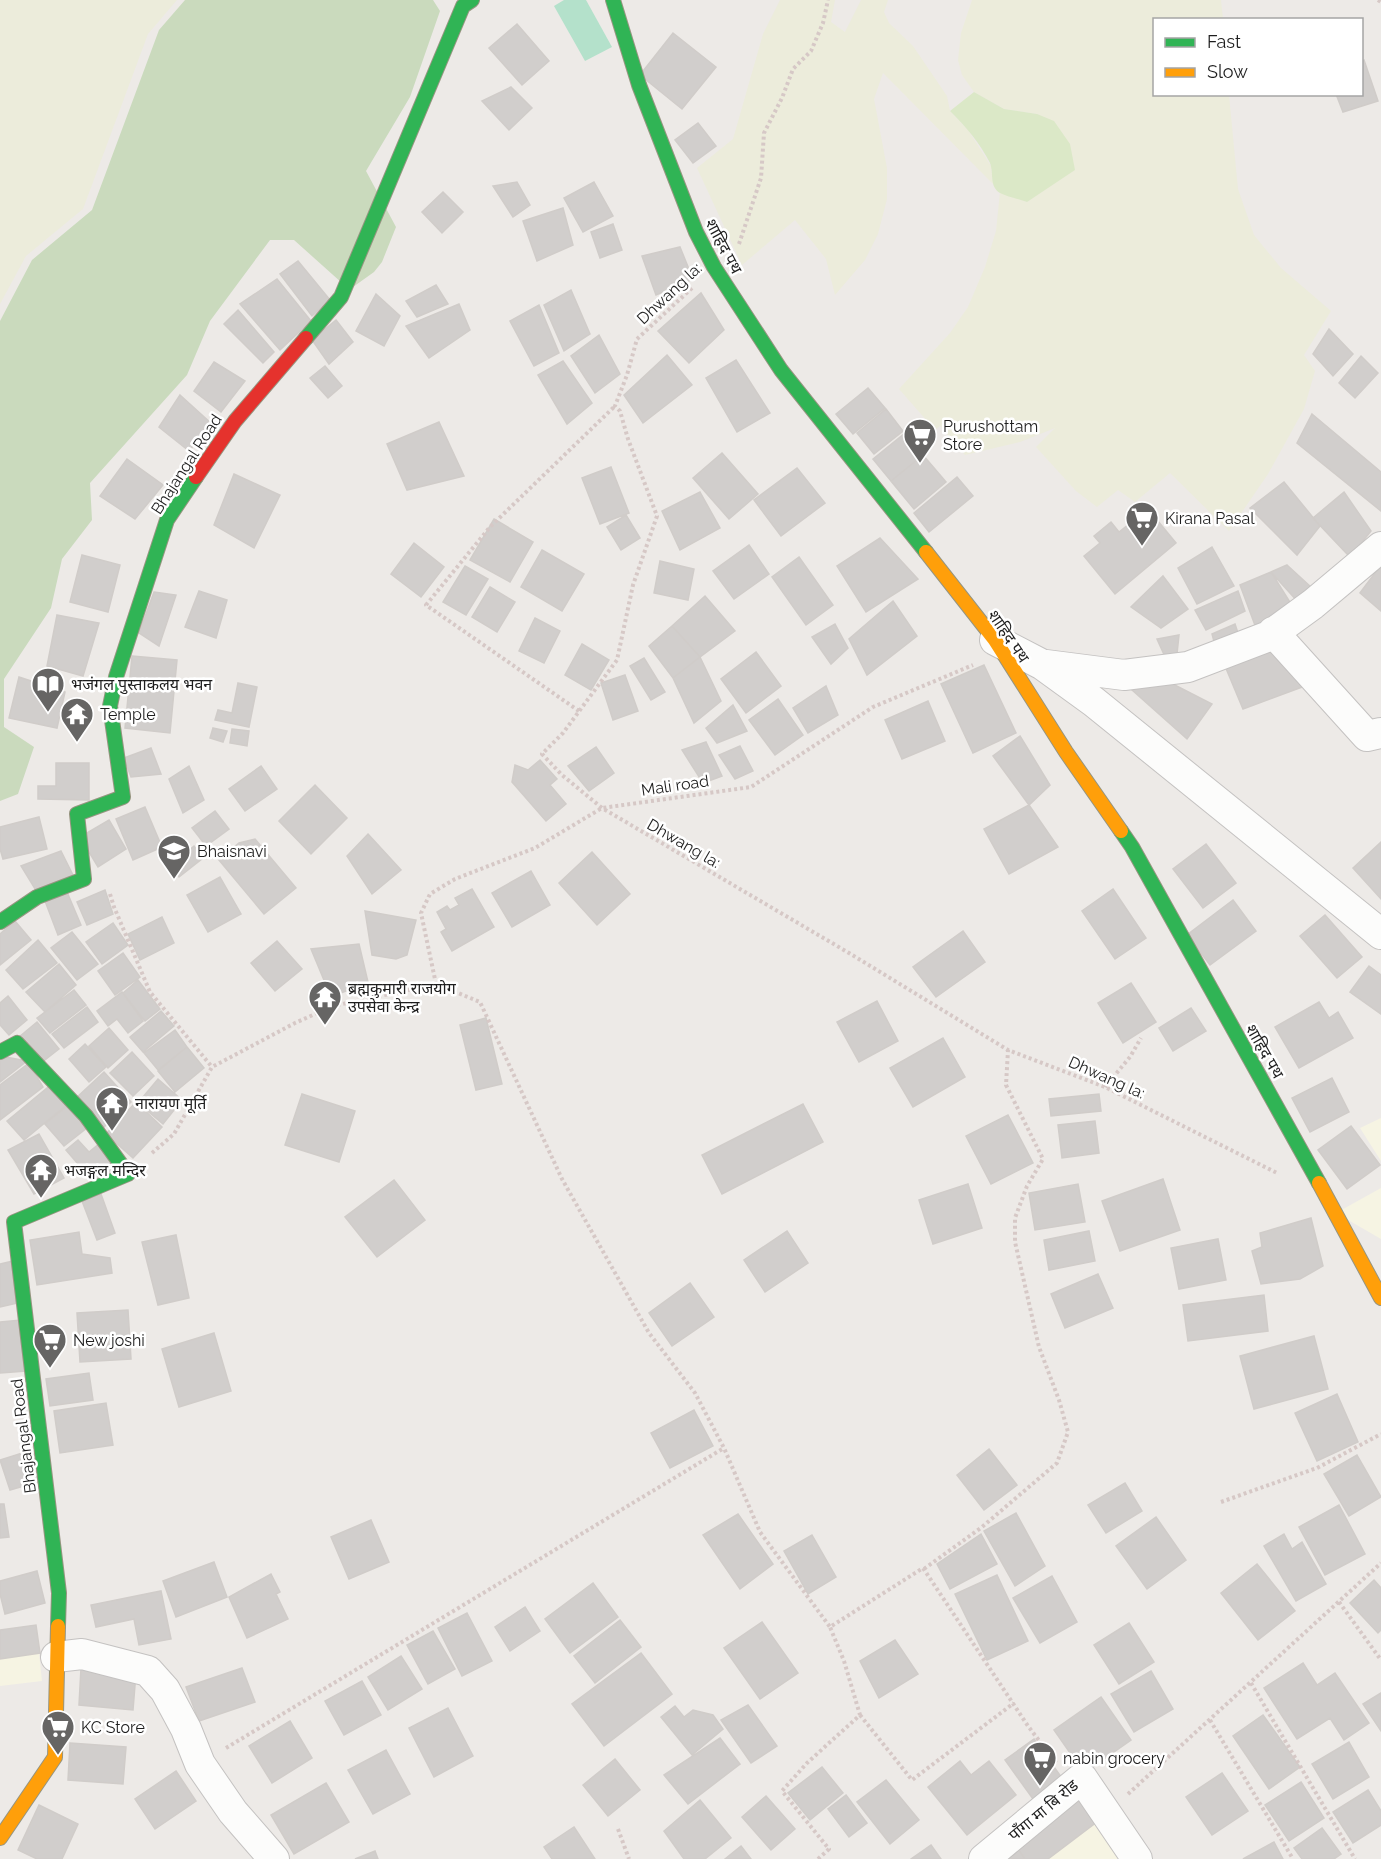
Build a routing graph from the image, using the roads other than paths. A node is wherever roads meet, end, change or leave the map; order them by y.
1 (472, 0) edge
2 (614, 0) edge
3 (1381, 548) edge
4 (1274, 632) junction
5 (1000, 650) junction
6 (1043, 665) junction
7 (1381, 733) edge
8 (0, 922) edge
9 (1381, 934) edge
10 (0, 1052) edge
11 (1381, 1298) edge
12 (56, 1657) junction
13 (0, 1838) edge
14 (274, 1859) edge
15 (984, 1859) edge
16 (1137, 1859) edge

1 - 8 street, Bhajangal Road
2 - 5 street, शाहिद पथ
3 - 4 street
4 - 6 street
4 - 7 street
5 - 6 street
5 - 11 street, शाहिद पथ
6 - 9 street
10 - 12 street, Bhajangal Road
12 - 13 street, Bhajangal Road
12 - 14 street
15 - 16 street, पाँगा मा बि रोड

